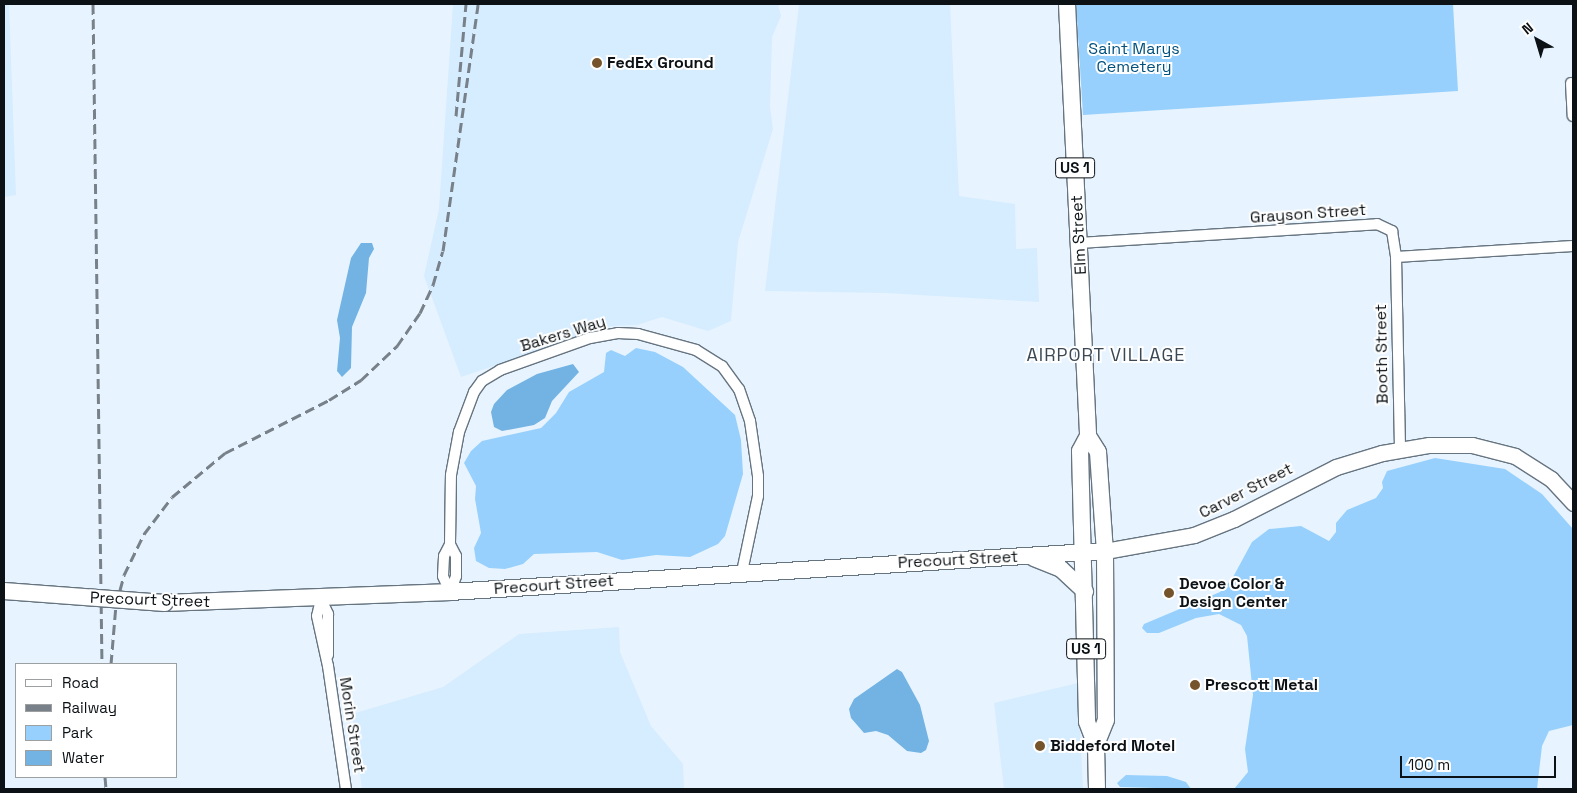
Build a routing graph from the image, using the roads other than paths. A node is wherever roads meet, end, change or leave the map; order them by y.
1 (1067, 4) edge
2 (1571, 83) dead end
3 (1573, 116) edge
4 (1079, 243) junction
5 (1573, 246) edge
6 (1396, 256) junction
7 (1088, 436) junction
8 (1400, 450) junction
9 (1573, 503) edge
10 (1105, 551) junction
11 (1085, 552) junction
12 (1027, 556) junction
13 (742, 572) junction
14 (4, 590) edge
15 (1085, 591) junction
16 (450, 592) junction
17 (321, 599) junction
18 (1096, 745) junction
19 (346, 789) edge
20 (1097, 789) edge

1 - 4 main road, Elm Street / US 1
2 - 3 street
4 - 6 street, Grayson Street
4 - 7 main road, Elm Street / US 1
5 - 6 street
6 - 8 street, Booth Street
7 - 10 main road, Elm Street / US 1
7 - 11 main road, Elm Street / US 1
8 - 9 street
8 - 10 street, Carver Street
10 - 11 main road, Precourt Street
10 - 18 main road, Elm Street / US 1
11 - 12 main road, Precourt Street
11 - 15 main road, Elm Street / US 1
12 - 13 main road, Precourt Street
12 - 15 main road
13 - 16 main road, Precourt Street
13 - 16 street, Bakers Way
14 - 17 main road, Precourt Street, bridge
15 - 18 main road, Elm Street / US 1
16 - 17 main road, Precourt Street
17 - 19 street, Morin Street
18 - 20 main road, Elm Street / US 1

